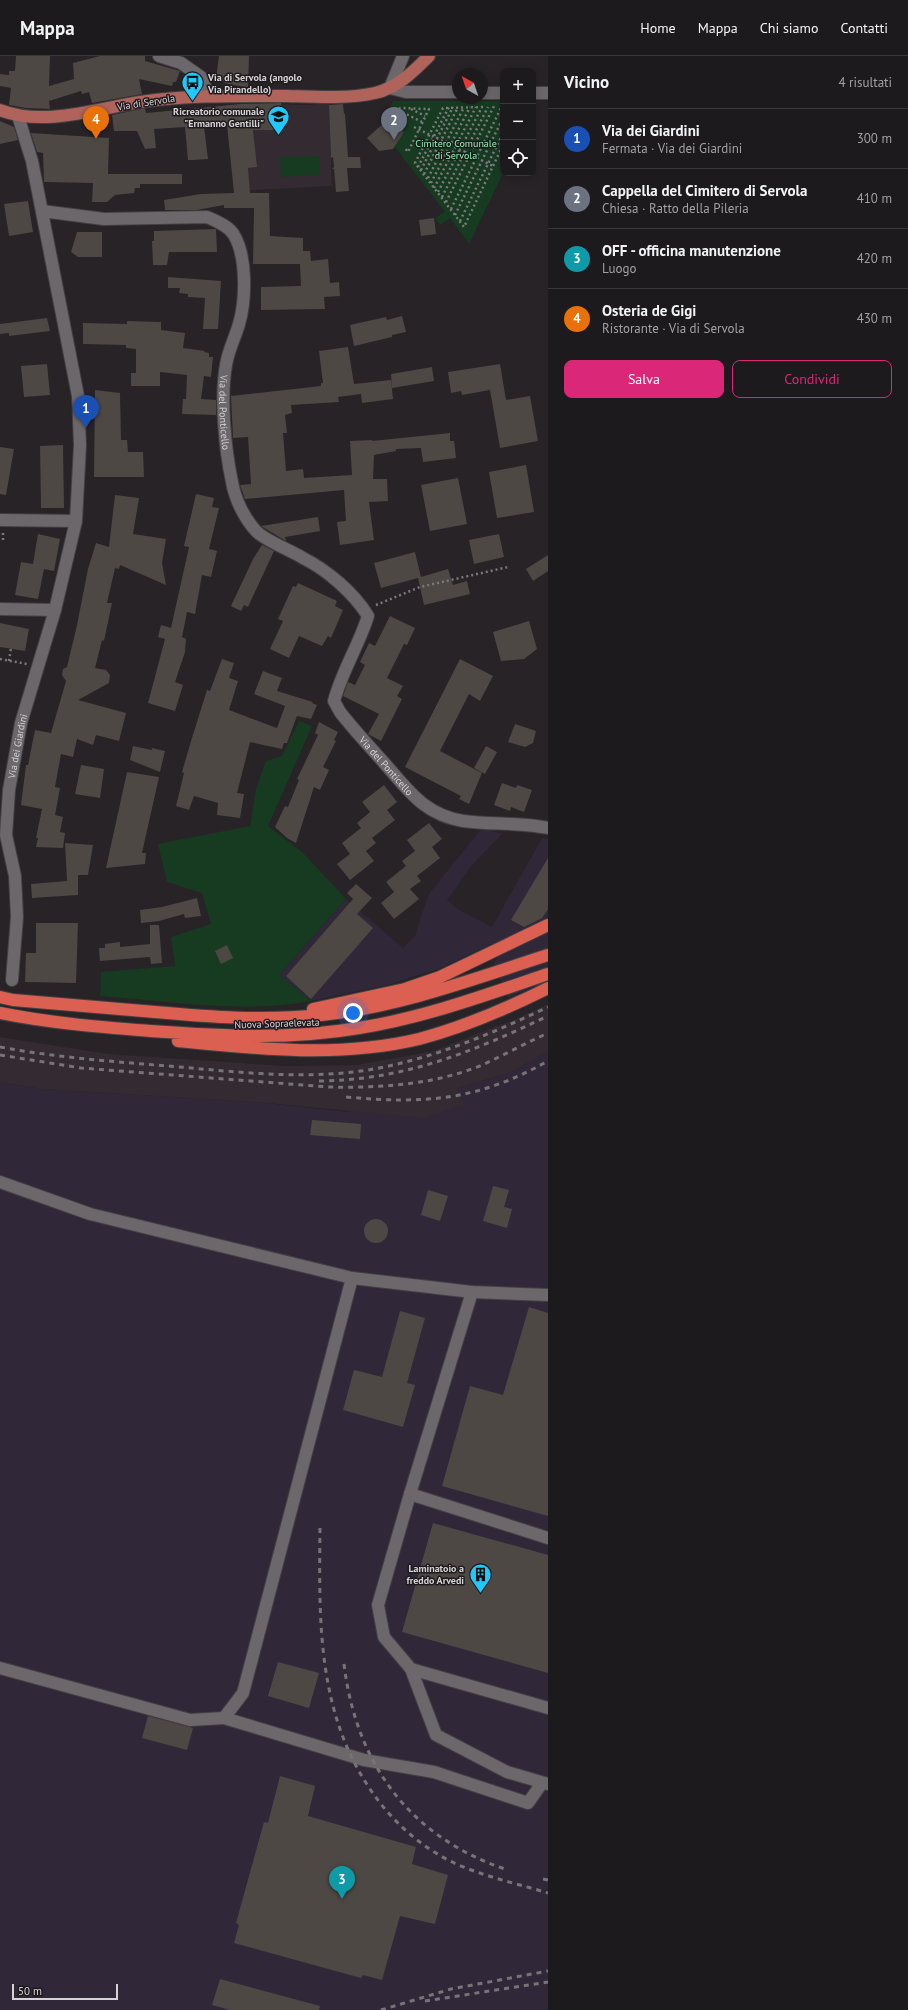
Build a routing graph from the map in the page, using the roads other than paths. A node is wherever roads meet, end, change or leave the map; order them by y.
1 (159, 56) edge
2 (403, 56) edge
3 (429, 56) edge
4 (390, 88) junction
5 (452, 92) edge
6 (488, 93) edge
7 (500, 93) edge
8 (536, 93) edge
9 (548, 93) edge
10 (209, 96) junction
11 (0, 110) edge
12 (18, 116) junction
13 (42, 211) junction
14 (0, 520) edge
15 (76, 521) junction
16 (0, 608) edge
17 (55, 610) junction
18 (548, 828) edge
19 (3, 835) edge
20 (548, 926) edge
21 (548, 955) edge
22 (548, 974) edge
23 (12, 980) dead end
24 (548, 988) edge
25 (0, 997) edge
26 (0, 1013) edge
27 (267, 1018) junction
28 (92, 1026) junction
29 (0, 1182) edge
30 (352, 1278) junction
31 (472, 1292) junction
32 (548, 1295) edge
33 (410, 1494) junction
34 (548, 1538) edge
35 (0, 1668) edge
36 (411, 1669) junction
37 (548, 1708) edge
38 (224, 1718) junction
39 (545, 1783) edge

1 - 10 street
2 - 4 street
3 - 4 main road, Via di Servola
4 - 5 street
4 - 10 main road, Via di Servola
6 - 7 street
8 - 9 street
10 - 12 main road, Via di Servola
11 - 12 main road, Via di Servola
12 - 13 street, Via dei Giardini
13 - 15 street, Via dei Giardini
13 - 18 street, Via del Ponticello
14 - 15 street
15 - 17 street, Via dei Giardini
16 - 17 street
17 - 19 street, Via dei Giardini
19 - 23 street, Via dei Giardini
20 - 27 highway
21 - 27 highway, Nuova Sopraelevata
22 - 28 highway, Nuova Sopraelevata
24 - 28 highway
25 - 27 highway, Nuova Sopraelevata
26 - 28 highway, Nuova Sopraelevata
29 - 30 street
30 - 31 street
30 - 38 street
31 - 32 street
31 - 33 street
33 - 34 street
33 - 36 street
35 - 38 street
36 - 37 street
36 - 39 street
38 - 39 street

